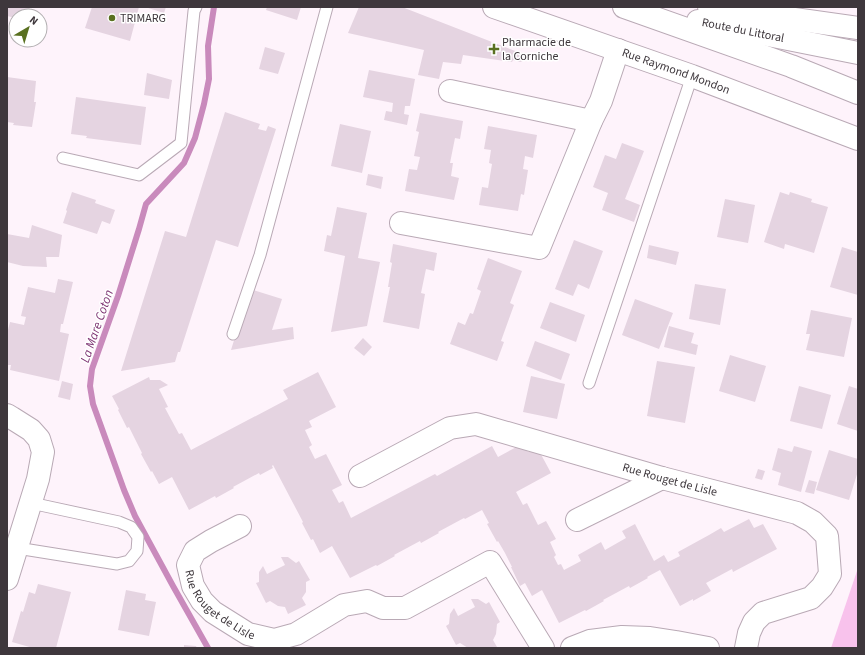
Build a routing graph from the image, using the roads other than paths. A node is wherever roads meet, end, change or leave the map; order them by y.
1 (196, 7) edge
2 (327, 7) edge
3 (494, 7) edge
4 (624, 7) edge
5 (628, 7) edge
6 (709, 7) edge
7 (858, 28) edge
8 (618, 50) junction
9 (858, 53) edge
10 (692, 76) junction
11 (450, 91) dead end
12 (858, 93) edge
13 (591, 121) junction
14 (858, 139) edge
15 (63, 158) dead end
16 (401, 223) dead end
17 (233, 334) dead end
18 (589, 382) dead end
19 (7, 415) edge
20 (360, 476) dead end
21 (662, 478) junction
22 (31, 502) junction
23 (578, 520) dead end
24 (240, 526) dead end
25 (17, 548) junction
26 (7, 579) edge
27 (543, 648) edge
28 (572, 648) edge
29 (708, 648) edge
30 (746, 648) edge

1 - 15 lane
2 - 17 lane
3 - 8 street, Rue Raymond Mondon
4 - 12 street
5 - 9 street, Route du Littoral
6 - 7 street, Route du Littoral
8 - 10 street, Rue Raymond Mondon
8 - 13 street
10 - 14 street, Rue Raymond Mondon
10 - 18 lane
11 - 13 street
13 - 16 street
19 - 22 street
20 - 21 street, Rue Rouget de Lisle
21 - 23 street
21 - 30 street, Rue Rouget de Lisle
22 - 25 street
22 - 25 lane
24 - 27 street, Rue Rouget de Lisle
25 - 26 street
28 - 29 street

